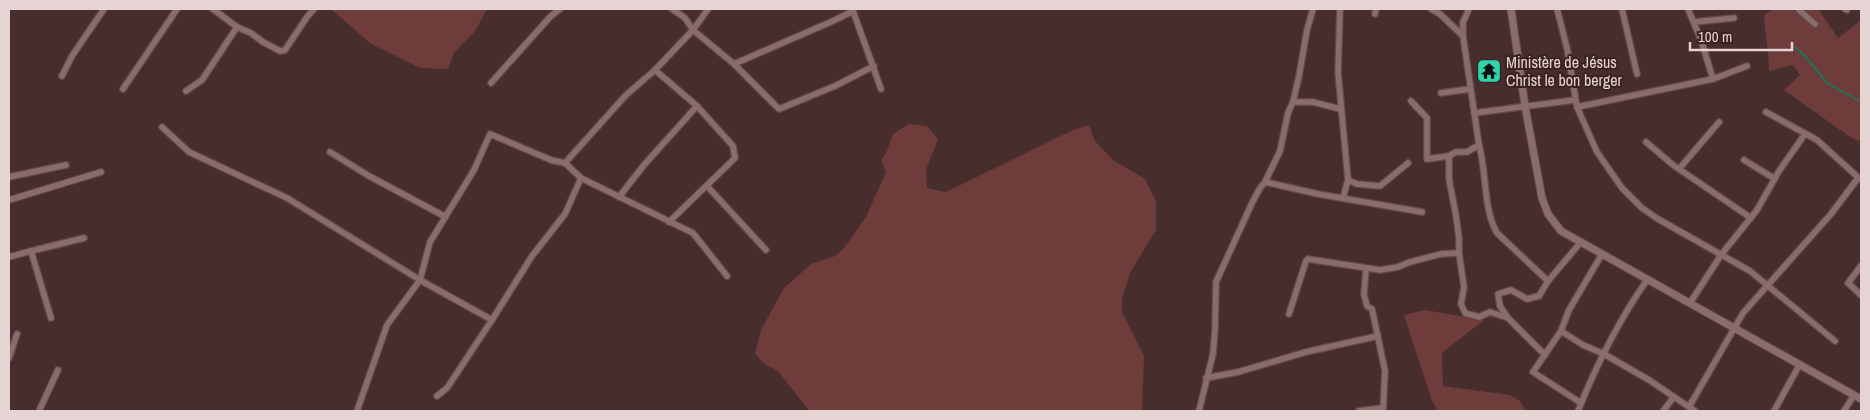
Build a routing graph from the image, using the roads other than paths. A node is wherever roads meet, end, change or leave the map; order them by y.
1 (104, 9) edge
2 (177, 9) edge
3 (213, 9) edge
4 (314, 9) edge
5 (560, 9) edge
6 (672, 9) edge
7 (708, 9) edge
8 (855, 9) edge
9 (1313, 9) edge
10 (1340, 9) edge
11 (1431, 9) edge
12 (1469, 9) edge
13 (1511, 9) edge
14 (1557, 9) edge
15 (1622, 9) edge
16 (1688, 9) edge
17 (1800, 9) edge
18 (1734, 18) dead end
19 (1694, 22) junction
20 (1815, 24) dead end
21 (237, 27) junction
22 (693, 30) junction
23 (1463, 36) junction
24 (734, 64) junction
25 (874, 66) junction
26 (1747, 66) dead end
27 (655, 70) junction
28 (1637, 74) dead end
29 (62, 76) dead end
30 (1713, 79) junction
31 (491, 83) dead end
32 (123, 89) dead end
33 (881, 89) dead end
34 (1470, 89) junction
35 (186, 91) dead end
36 (1441, 92) dead end
37 (1575, 100) junction
38 (1410, 101) dead end
39 (1293, 102) junction
40 (697, 106) junction
41 (1525, 106) junction
42 (1577, 107) junction
43 (1340, 108) junction
44 (1766, 112) dead end
45 (1474, 113) junction
46 (1719, 122) dead end
47 (162, 127) dead end
48 (1805, 134) junction
49 (1646, 142) dead end
50 (1479, 146) junction
51 (330, 152) dead end
52 (1449, 156) junction
53 (1744, 160) dead end
54 (565, 163) junction
55 (1408, 163) dead end
56 (66, 165) dead end
57 (1679, 170) junction
58 (101, 172) dead end
59 (9, 177) edge
60 (581, 178) junction
61 (1774, 179) junction
62 (1860, 179) edge
63 (1348, 180) junction
64 (1266, 182) junction
65 (707, 186) junction
66 (619, 197) junction
67 (1343, 198) junction
68 (9, 200) edge
69 (1422, 212) dead end
70 (444, 216) junction
71 (1751, 218) junction
72 (669, 222) junction
73 (84, 238) dead end
74 (1581, 242) junction
75 (766, 250) dead end
76 (31, 251) junction
77 (1459, 253) junction
78 (1602, 254) junction
79 (1720, 255) junction
80 (9, 257) edge
81 (1861, 266) edge
82 (1366, 269) junction
83 (727, 276) dead end
84 (420, 280) junction
85 (1647, 280) junction
86 (1548, 281) junction
87 (1767, 287) junction
88 (1861, 295) edge
89 (1690, 303) junction
90 (1289, 314) dead end
91 (50, 318) dead end
92 (1508, 318) junction
93 (492, 320) junction
94 (1735, 328) junction
95 (1561, 332) junction
96 (17, 334) dead end
97 (1378, 336) junction
98 (1835, 341) dead end
99 (1604, 354) junction
100 (1545, 355) junction
101 (9, 358) edge
102 (1800, 364) junction
103 (58, 370) dead end
104 (1206, 378) junction
105 (1854, 395) junction
106 (437, 396) dead end
107 (1674, 397) junction
108 (1861, 399) edge
109 (1581, 403) junction
110 (1689, 407) junction
111 (1383, 410) edge
112 (39, 411) edge
113 (357, 411) edge
114 (1199, 411) edge
115 (1359, 411) edge
116 (1578, 411) edge
117 (1663, 411) edge
118 (1695, 411) edge
119 (1774, 411) edge
120 (1844, 411) edge

1 - 29 street
2 - 32 street
3 - 21 street
4 - 21 street
5 - 31 street
6 - 22 street
7 - 22 street
8 - 24 street
8 - 25 street
9 - 39 street
10 - 43 street
11 - 23 street
12 - 23 street
13 - 41 street
14 - 37 street
15 - 28 street
16 - 19 street
17 - 20 street
18 - 19 street
19 - 30 street
21 - 35 street
22 - 24 street
22 - 27 street
23 - 34 street
24 - 25 street
25 - 33 street
26 - 30 street
27 - 40 street
27 - 54 street
30 - 42 street
34 - 36 street
34 - 45 street
37 - 41 street
37 - 42 street
38 - 52 street
39 - 43 street
39 - 64 street
40 - 65 street
40 - 66 street
41 - 45 street
41 - 74 street
42 - 79 street
43 - 63 street
44 - 48 street
45 - 50 street
46 - 57 street
47 - 84 street
48 - 61 street
48 - 62 street
49 - 57 street
50 - 52 street
50 - 86 street
51 - 70 street
52 - 77 street
53 - 61 street
54 - 60 street
54 - 70 street
55 - 63 street
56 - 59 street
57 - 71 street
58 - 68 street
60 - 66 street
60 - 93 street
61 - 71 street
62 - 87 street
63 - 67 street
64 - 67 street
64 - 104 street
65 - 72 street
65 - 75 street
66 - 72 street
67 - 69 street
70 - 84 street
71 - 79 street
72 - 83 street
73 - 76 street
74 - 78 street
74 - 86 street
76 - 80 street
76 - 91 street
77 - 82 street
77 - 92 street
78 - 85 street
78 - 95 street
79 - 87 street
79 - 89 street
81 - 88 street
82 - 90 street
82 - 97 street
84 - 93 street
84 - 113 street
85 - 89 street
85 - 99 street
86 - 92 street
87 - 94 street
87 - 98 street
89 - 94 street
92 - 100 street
93 - 106 street
94 - 102 street
94 - 110 street
95 - 99 street
95 - 100 street
96 - 101 street
97 - 104 street
97 - 111 street
99 - 107 street
99 - 109 street
100 - 109 street
102 - 105 street
102 - 119 street
103 - 112 street
104 - 114 street
105 - 108 street
105 - 120 street
107 - 110 street
107 - 117 street
109 - 116 street
110 - 118 street
111 - 115 street

